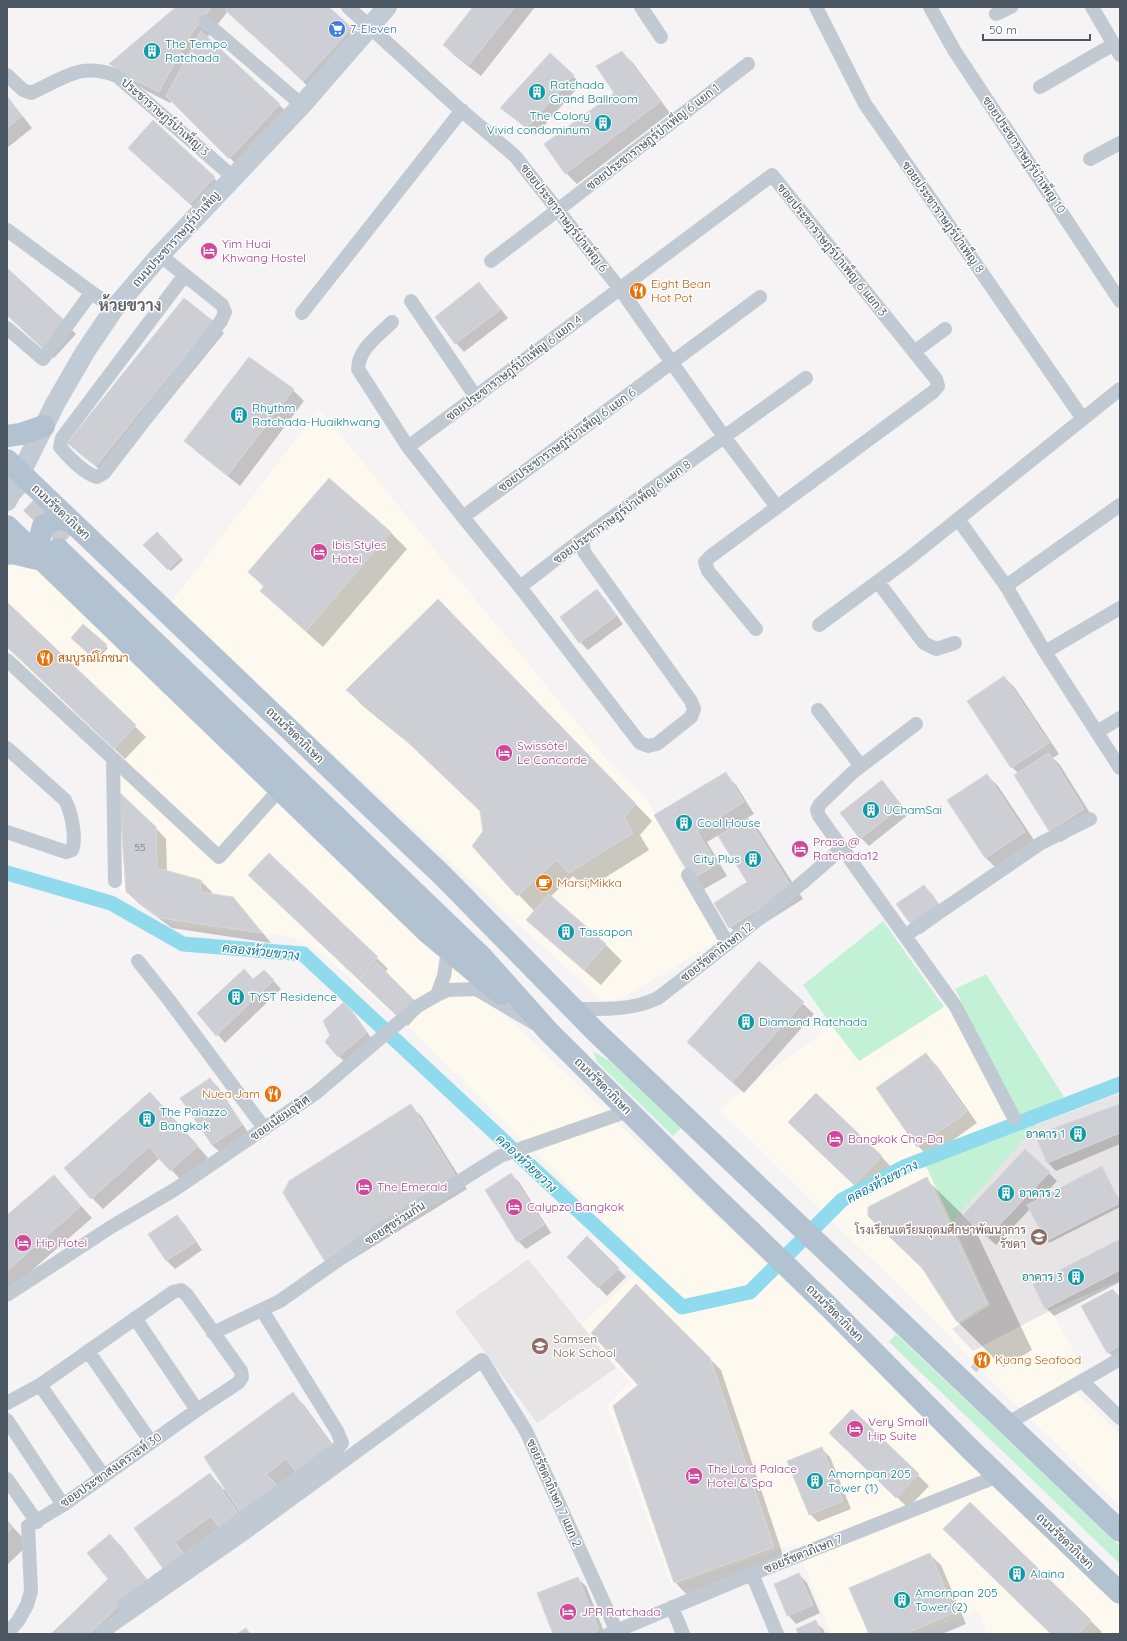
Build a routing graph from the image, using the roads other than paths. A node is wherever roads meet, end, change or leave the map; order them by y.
1 (348, 7) edge
2 (387, 7) edge
3 (641, 7) edge
4 (816, 7) edge
5 (930, 7) edge
6 (1011, 7) edge
7 (1092, 7) edge
8 (996, 14) dead end
9 (205, 22) dead end
10 (370, 27) junction
11 (661, 37) dead end
12 (1117, 50) edge
13 (748, 64) dead end
14 (7, 75) edge
15 (1040, 87) dead end
16 (302, 106) junction
17 (462, 110) junction
18 (1120, 143) edge
19 (1090, 159) dead end
20 (233, 177) junction
21 (558, 210) junction
22 (7, 230) edge
23 (160, 255) junction
24 (491, 261) dead end
25 (184, 276) junction
26 (620, 289) junction
27 (91, 293) junction
28 (760, 297) dead end
29 (411, 301) dead end
30 (1120, 301) edge
31 (114, 309) junction
32 (302, 313) dead end
33 (392, 322) dead end
34 (7, 328) edge
35 (945, 329) dead end
36 (914, 352) junction
37 (672, 363) junction
38 (806, 378) dead end
39 (1120, 389) edge
40 (476, 397) junction
41 (1083, 419) junction
42 (44, 426) junction
43 (7, 436) edge
44 (725, 438) junction
45 (408, 447) junction
46 (14, 467) edge
47 (7, 500) edge
48 (1120, 505) edge
49 (777, 507) junction
50 (463, 517) junction
51 (958, 519) junction
52 (7, 526) edge
53 (582, 539) junction
54 (60, 542) junction
55 (7, 554) edge
56 (878, 582) junction
57 (1006, 586) junction
58 (520, 587) junction
59 (1120, 608) edge
60 (820, 625) dead end
61 (756, 629) dead end
62 (955, 643) dead end
63 (1045, 652) junction
64 (7, 660) edge
65 (818, 710) dead end
66 (1120, 718) edge
67 (916, 724) dead end
68 (1097, 732) junction
69 (7, 748) edge
70 (113, 760) junction
71 (861, 766) junction
72 (1120, 768) edge
73 (279, 790) junction
74 (1090, 819) dead end
75 (7, 832) edge
76 (842, 848) junction
77 (688, 875) dead end
78 (115, 881) dead end
79 (906, 935) junction
80 (728, 944) junction
81 (448, 950) junction
82 (138, 961) dead end
83 (437, 995) junction
84 (576, 1012) junction
85 (549, 1032) junction
86 (628, 1111) junction
87 (1014, 1118) dead end
88 (264, 1128) junction
89 (7, 1295) edge
90 (262, 1310) junction
91 (135, 1318) junction
92 (213, 1333) junction
93 (88, 1351) junction
94 (1120, 1359) edge
95 (1082, 1381) junction
96 (40, 1385) junction
97 (7, 1403) edge
98 (197, 1410) junction
99 (1120, 1418) edge
100 (7, 1420) edge
101 (1006, 1424) junction
102 (151, 1442) junction
103 (104, 1475) junction
104 (998, 1476) junction
105 (7, 1480) edge
106 (63, 1505) junction
107 (37, 1522) junction
108 (1120, 1531) edge
109 (752, 1574) junction
110 (1120, 1593) edge
111 (672, 1607) junction
112 (106, 1630) edge
113 (615, 1633) edge
114 (7, 1634) edge
115 (683, 1634) edge
116 (777, 1634) edge

1 - 10 street, ซอยประชาราษฎร์บำเพ็ญ 6
2 - 10 main road, ถนนประชาราษฎร์บำเพ็ญ
3 - 11 street
4 - 41 street, ซอยประชาราษฎร์บำเพ็ญ 8
5 - 30 street, ซอยประชาราษฎร์บำเพ็ญ 10
6 - 8 street
7 - 12 street
9 - 16 street
10 - 16 main road, ถนนประชาราษฎร์บำเพ็ญ
10 - 17 street, ซอยประชาราษฎร์บำเพ็ญ 6
12 - 15 street
13 - 21 street, ซอยประชาราษฎร์บำเพ็ญ 6 แยก 1
14 - 20 street, ประชาราษฎร์บำเพ็ญ 3
16 - 20 main road, ถนนประชาราษฎร์บำเพ็ญ
17 - 21 street, ซอยประชาราษฎร์บำเพ็ญ 6
17 - 32 street
18 - 19 street
20 - 23 main road, ถนนประชาราษฎร์บำเพ็ญ
21 - 24 street, ซอยประชาราษฎร์บำเพ็ญ 6 แยก 1
21 - 26 street, ซอยประชาราษฎร์บำเพ็ญ 6
22 - 27 street
23 - 25 street
23 - 31 main road, ถนนประชาราษฎร์บำเพ็ญ
25 - 25 street
26 - 36 street, ซอยประชาราษฎร์บำเพ็ญ 6 แยก 3
26 - 37 street, ซอยประชาราษฎร์บำเพ็ญ 6
26 - 40 street, ซอยประชาราษฎร์บำเพ็ญ 6 แยก 4
27 - 31 street
27 - 34 street
28 - 37 street, ซอยประชาราษฎร์บำเพ็ญ 6 แยก 6
29 - 40 street
31 - 42 main road, ถนนประชาราษฎร์บำเพ็ญ
33 - 45 street
35 - 36 street
36 - 49 street, ซอยประชาราษฎร์บำเพ็ญ 6 แยก 3
37 - 44 street, ซอยประชาราษฎร์บำเพ็ญ 6
37 - 50 street, ซอยประชาราษฎร์บำเพ็ญ 6 แยก 6
38 - 44 street, ซอยประชาราษฎร์บำเพ็ญ 6 แยก 8
39 - 41 street
40 - 45 street, ซอยประชาราษฎร์บำเพ็ญ 6 แยก 4
41 - 51 street
42 - 43 main road
42 - 46 main road, ถนนประชาราษฎร์บำเพ็ญ
44 - 49 street, ซอยประชาราษฎร์บำเพ็ญ 6
44 - 53 street, ซอยประชาราษฎร์บำเพ็ญ 6 แยก 8
45 - 50 street
46 - 47 main road, ถนนประชาราษฎร์บำเพ็ญ
46 - 54 main road, ถนนรัชดาภิเษก
48 - 57 street
49 - 61 street
50 - 58 street
51 - 56 street
51 - 57 street
52 - 54 main road, ถนนรัชดาภิเษก
53 - 58 street, ซอยประชาราษฎร์บำเพ็ญ 6 แยก 8
53 - 58 street
54 - 55 main road
54 - 73 main road, ถนนรัชดาภิเษก
54 - 84 main road, ถนนรัชดาภิเษก
54 - 85 main road, ถนนรัชดาภิเษก
56 - 60 street
56 - 62 street
57 - 63 street
59 - 63 street
63 - 68 street
64 - 70 street
65 - 71 street
66 - 68 street
67 - 71 street
68 - 72 street
69 - 75 street
70 - 73 street
70 - 78 street
71 - 76 street
73 - 81 main road, ถนนรัชดาภิเษก
74 - 79 street
76 - 79 street
76 - 80 street, ซอยรัชดาภิเษก 12
77 - 80 street
79 - 87 street
80 - 84 street, ซอยรัชดาภิเษก 12
81 - 83 street
81 - 85 main road, ถนนรัชดาภิเษก
82 - 88 street
83 - 85 street, ซอยเนียมอุทิศ
83 - 88 street, ซอยเนียมอุทิศ
84 - 101 main road, ถนนรัชดาภิเษก
85 - 86 main road, ถนนรัชดาภิเษก
86 - 90 street, ซอยสุขร่วมกัน
86 - 104 main road, ถนนรัชดาภิเษก
88 - 89 street, ซอยเนียมอุทิศ
90 - 92 street, ซอยสุขร่วมกัน
90 - 112 street
91 - 92 street
91 - 93 street
91 - 98 street
92 - 98 street, ซอยประชาสงเคราะห์ 30
93 - 96 street
93 - 102 street
94 - 95 street
95 - 99 street
95 - 101 street
96 - 97 street
96 - 103 street
98 - 102 street, ซอยประชาสงเคราะห์ 30
100 - 106 street
101 - 108 main road, ถนนรัชดาภิเษก
102 - 103 street, ซอยประชาสงเคราะห์ 30
103 - 106 street, ซอยประชาสงเคราะห์ 30
104 - 109 street, ซอยรัชดาภิเษก 7
104 - 110 main road, ถนนรัชดาภิเษก
105 - 107 street
106 - 107 street, ซอยประชาสงเคราะห์ 30
107 - 114 street, ซอยประชาสงเคราะห์ 30
109 - 111 street, ซอยรัชดาภิเษก 7
109 - 116 street
111 - 113 street, ซอยรัชดาภิเษก 7
111 - 115 street
112 - 113 street, ซอยรัชดาภิเษก 7 แยก 2

